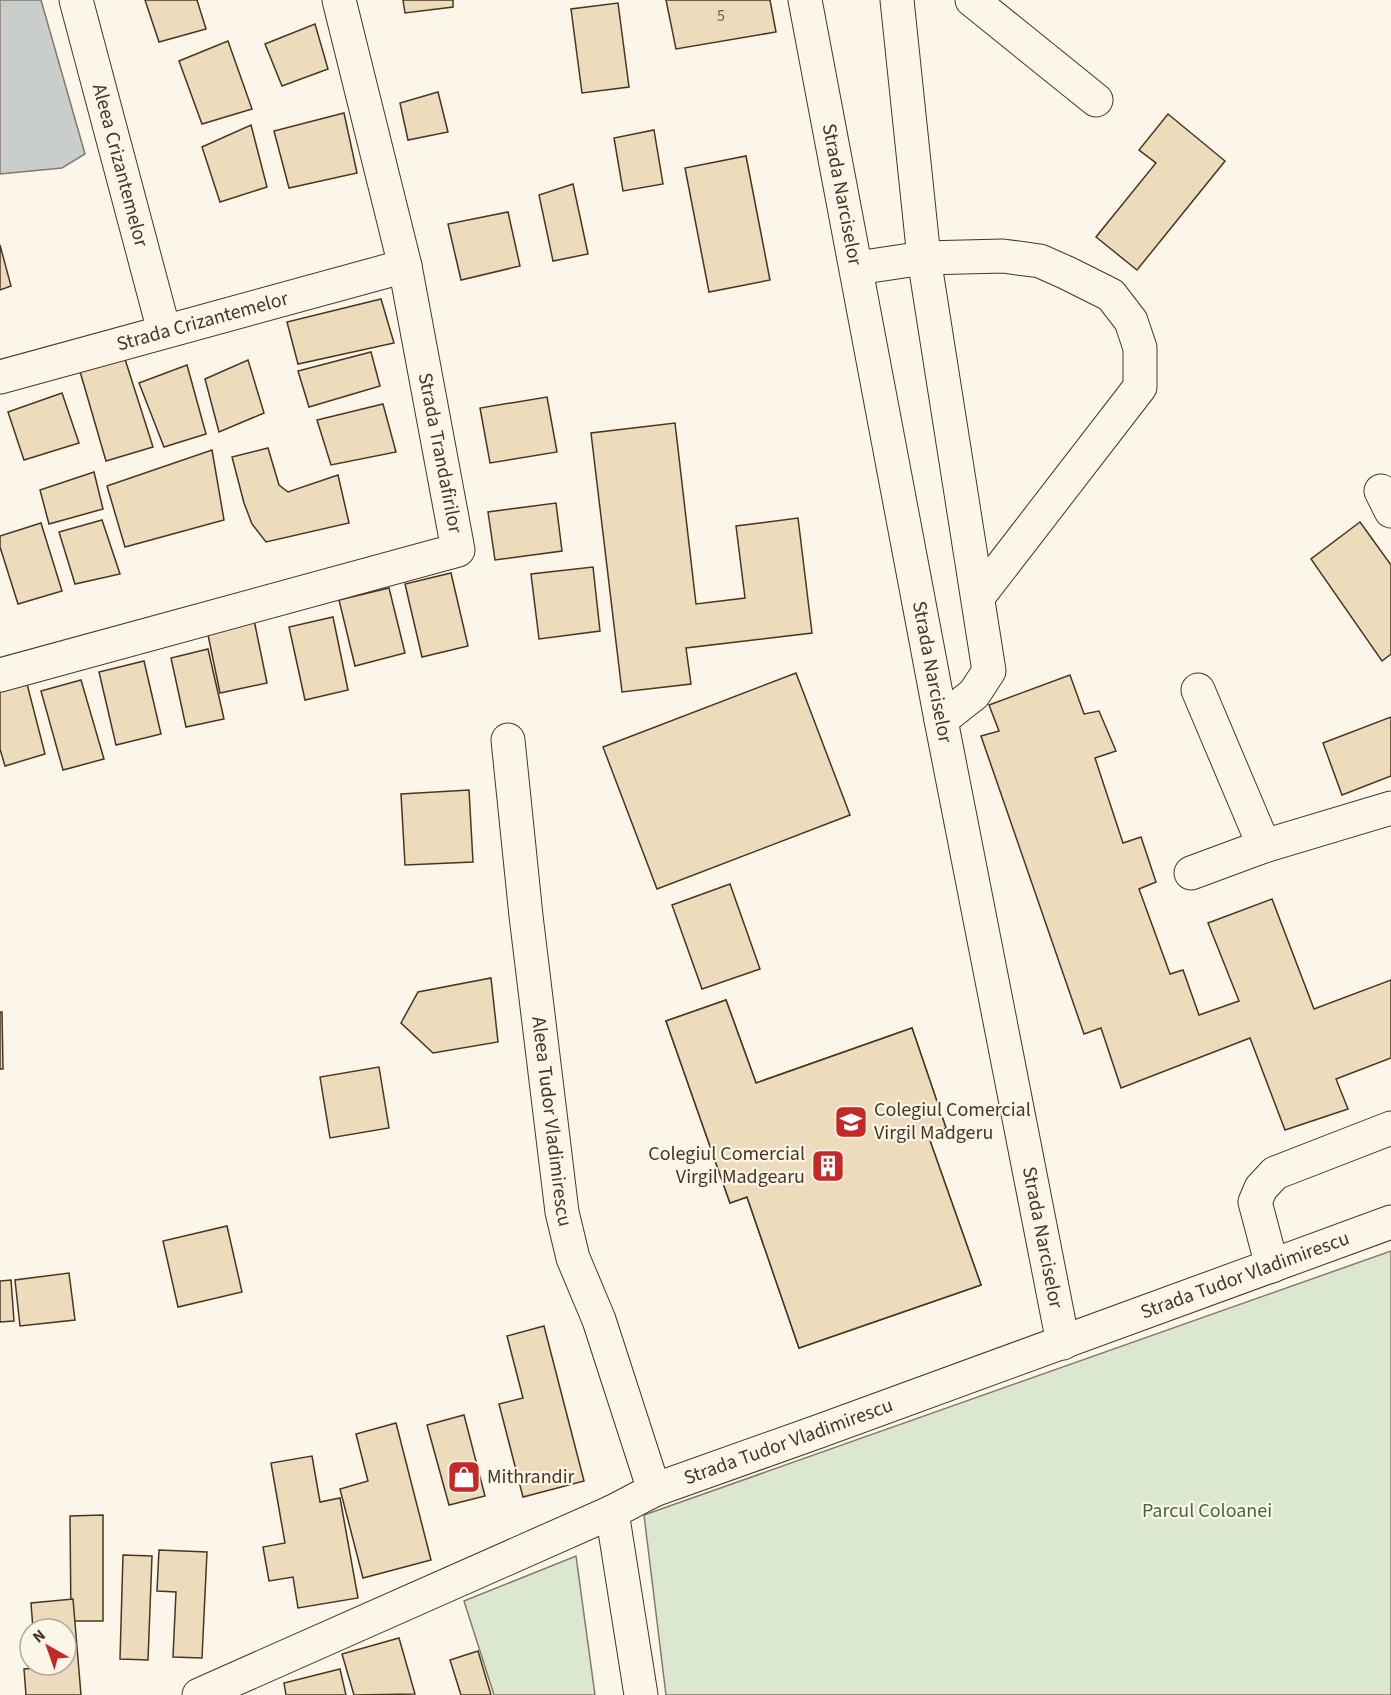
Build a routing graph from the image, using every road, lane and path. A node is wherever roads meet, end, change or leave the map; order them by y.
1 (76, 0) edge
2 (339, 0) edge
3 (806, 0) edge
4 (897, 0) edge
5 (972, 0) edge
6 (1096, 100) dead end
7 (924, 258) junction
8 (405, 266) junction
9 (857, 268) junction
10 (164, 331) junction
11 (0, 377) edge
12 (978, 597) junction
13 (0, 675) edge
14 (1198, 690) dead end
15 (941, 720) junction
16 (508, 740) dead end
17 (1391, 808) edge
18 (1264, 846) junction
19 (1191, 873) dead end
20 (1391, 1128) edge
21 (1391, 1222) edge
22 (1272, 1266) junction
23 (1063, 1343) junction
24 (654, 1490) junction
25 (612, 1512) junction
26 (199, 1695) edge
27 (641, 1695) edge

1 - 10 street, Aleea Crizantemelor
2 - 8 street, Strada Trandafirilor
3 - 9 street, Strada Narciselor
4 - 7 street
5 - 6 street
7 - 9 street
7 - 12 street
7 - 12 street
8 - 10 street, Strada Crizantemelor
8 - 13 street, Strada Trandafirilor
9 - 15 street, Strada Narciselor
10 - 11 street, Strada Crizantemelor
12 - 15 street
14 - 18 street
15 - 23 street, Strada Narciselor
16 - 24 street, Aleea Tudor Vladimirescu
17 - 18 street
18 - 19 street
20 - 22 street
21 - 22 street, Strada Tudor Vladimirescu
22 - 23 street, Strada Tudor Vladimirescu
23 - 24 street, Strada Tudor Vladimirescu
24 - 25 street, Strada Tudor Vladimirescu
25 - 26 street, Strada Tudor Vladimirescu
25 - 27 street

